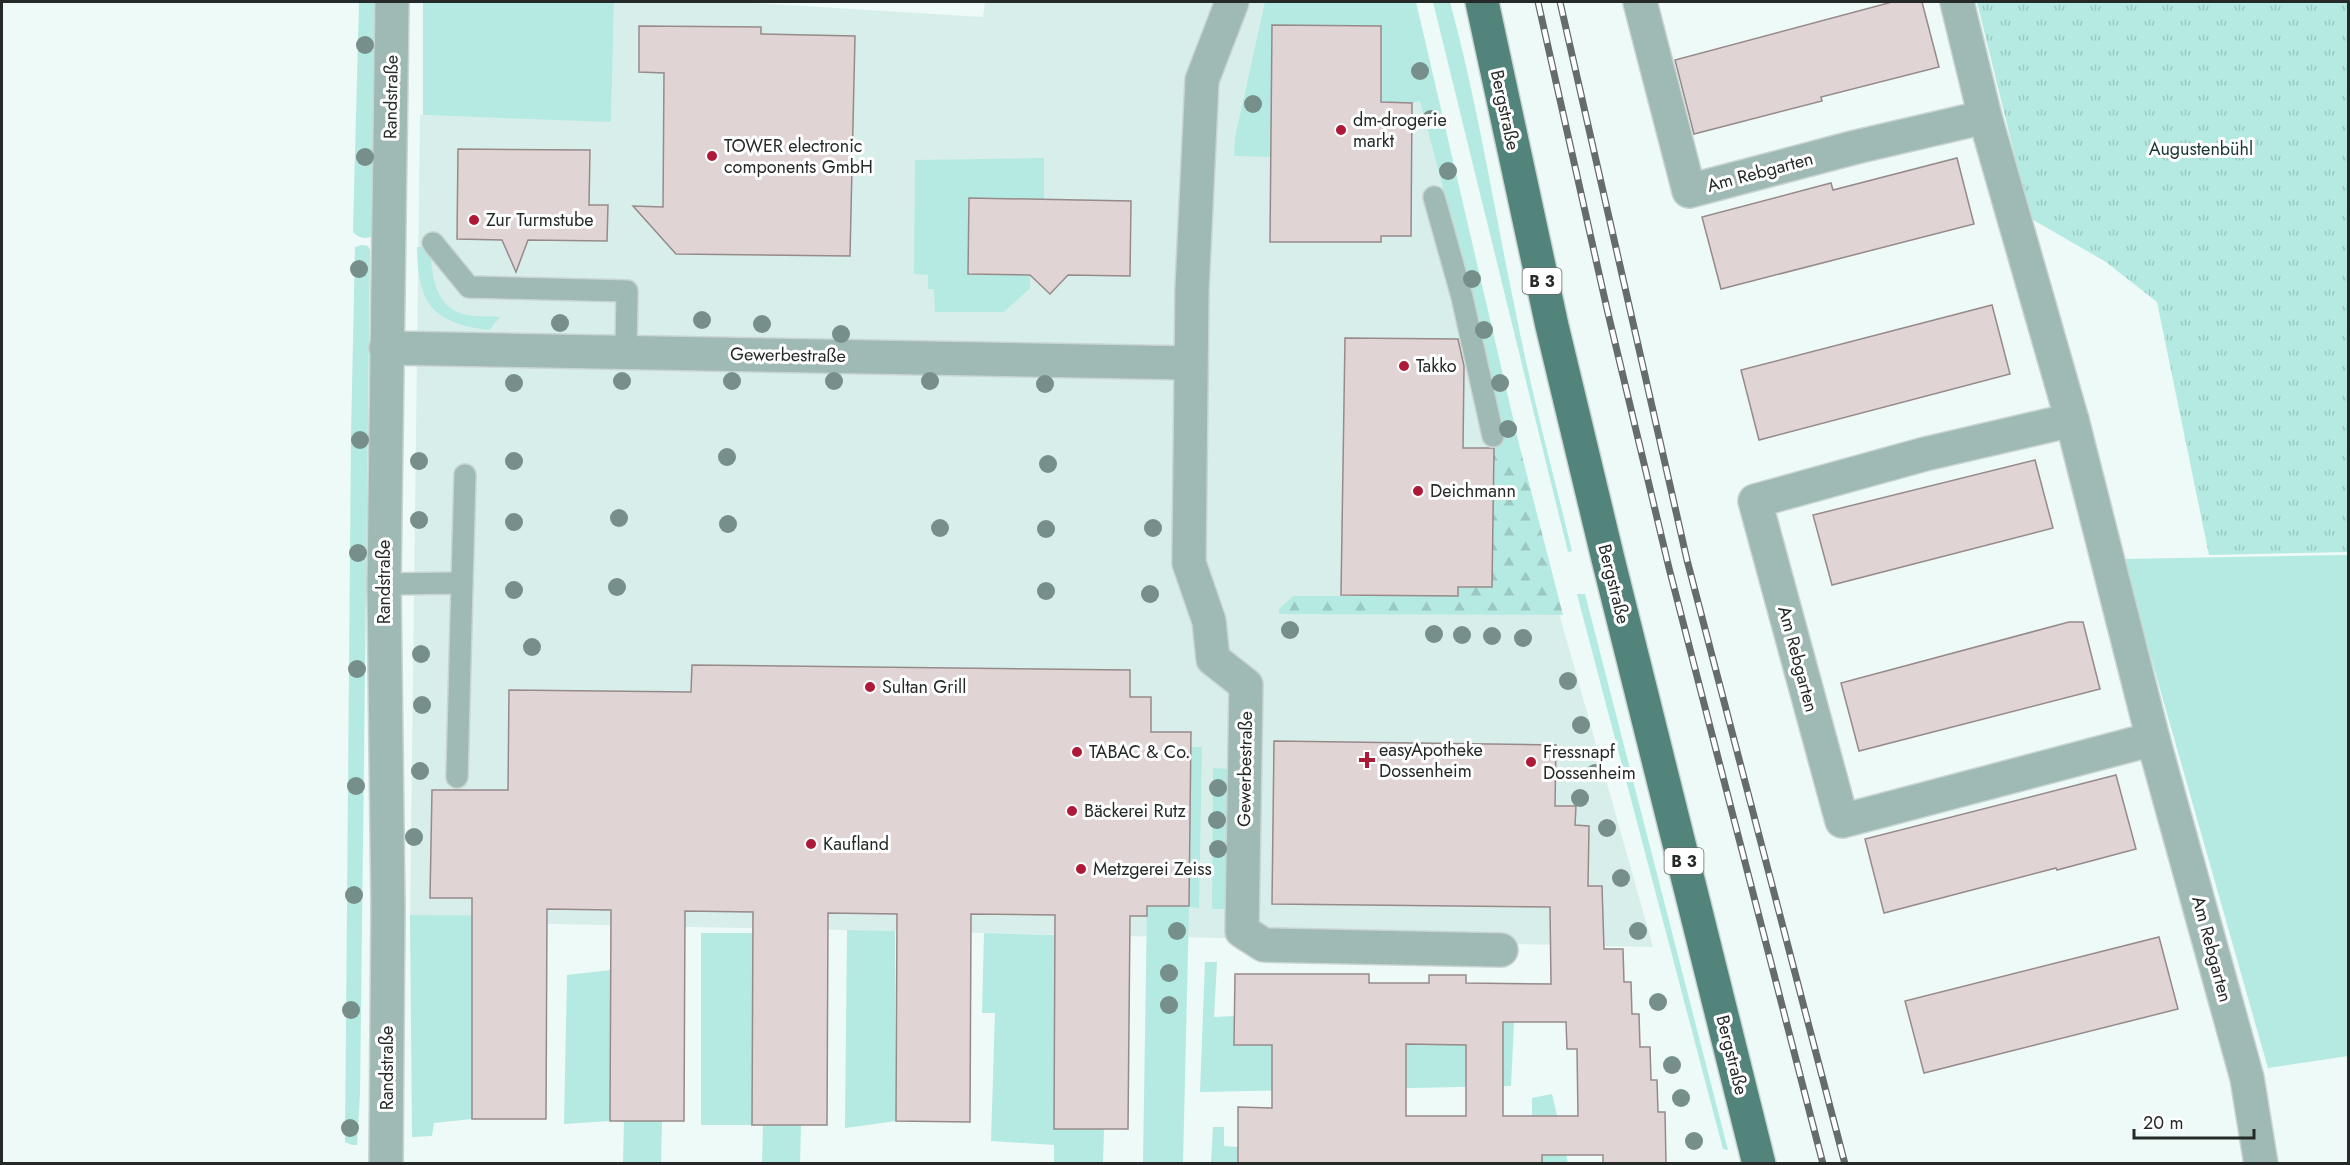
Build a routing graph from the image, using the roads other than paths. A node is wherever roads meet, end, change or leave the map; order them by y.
1 (392, 2) edge
2 (1232, 2) edge
3 (1482, 2) edge
4 (1640, 2) edge
5 (1958, 2) edge
6 (1985, 117) junction
7 (1434, 197) dead end
8 (433, 243) dead end
9 (386, 348) junction
10 (626, 351) junction
11 (1190, 363) junction
12 (2072, 420) junction
13 (1493, 436) dead end
14 (465, 475) dead end
15 (462, 583) junction
16 (384, 584) junction
17 (2153, 738) junction
18 (457, 777) dead end
19 (1501, 950) dead end
20 (2253, 1163) edge
21 (386, 1164) edge
22 (1760, 1164) edge

1 - 9 street, Randstraße
2 - 11 street, Gewerbestraße
3 - 22 main road, Bergstraße / B 3
4 - 6 street, Am Rebgarten
5 - 6 street, Am Rebgarten
6 - 12 street, Am Rebgarten
7 - 13 lane
8 - 10 lane
9 - 10 street, Gewerbestraße
9 - 16 street, Randstraße
10 - 11 street, Gewerbestraße
11 - 19 street, Gewerbestraße
12 - 17 street, Am Rebgarten
12 - 17 street, Am Rebgarten
14 - 15 lane
15 - 16 lane
15 - 18 lane
16 - 21 street, Randstraße
17 - 20 street, Am Rebgarten

